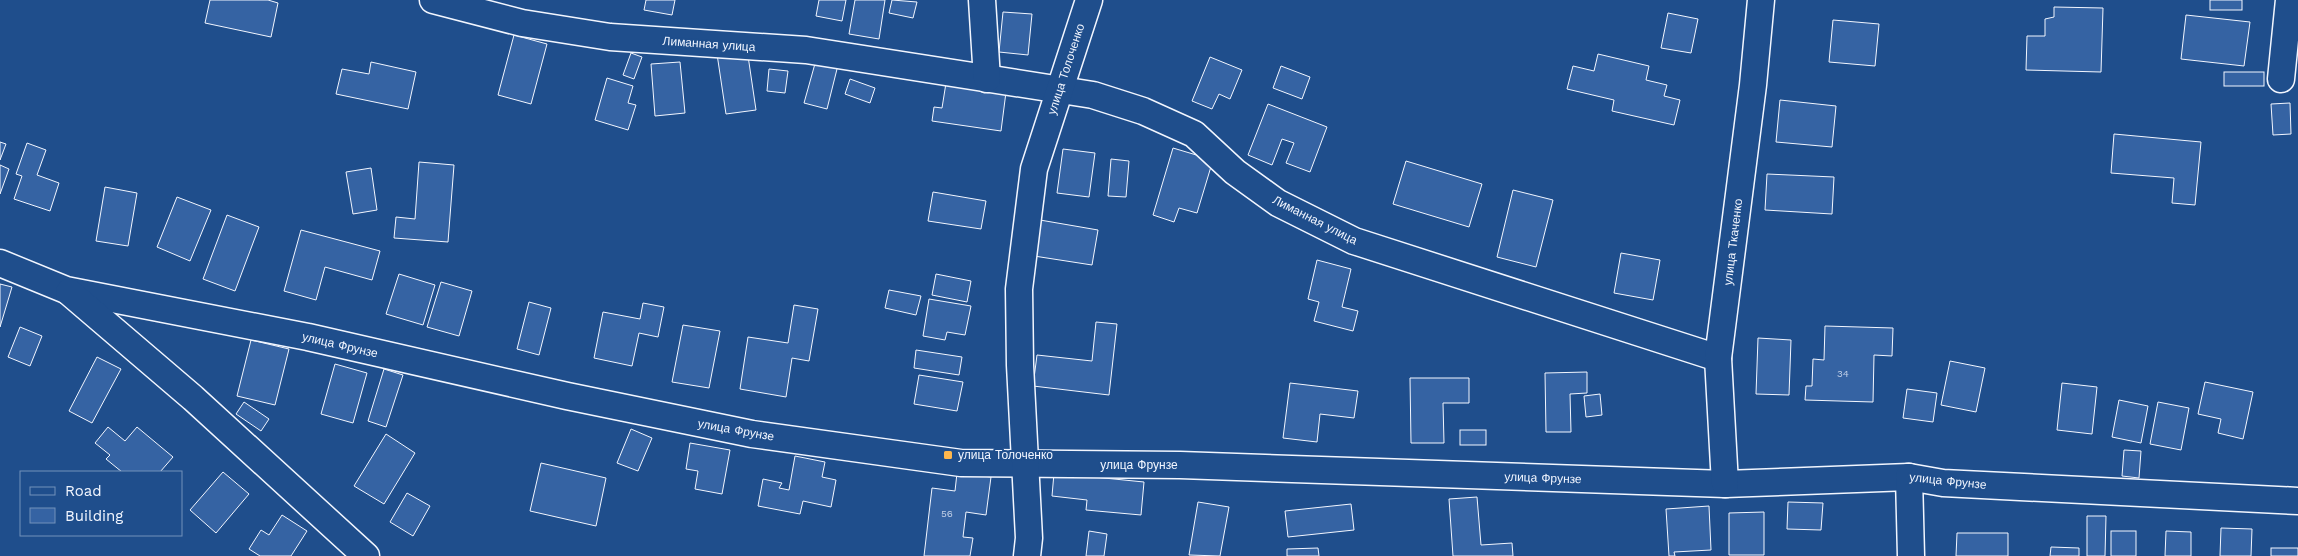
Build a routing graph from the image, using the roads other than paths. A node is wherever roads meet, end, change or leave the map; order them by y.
1 (433, 0) edge
2 (982, 0) edge
3 (1089, 0) edge
4 (1762, 0) edge
5 (2289, 0) edge
6 (987, 79) junction
7 (2281, 79) dead end
8 (1059, 89) junction
9 (0, 263) edge
10 (66, 290) junction
11 (1718, 358) junction
12 (1025, 464) junction
13 (1909, 476) junction
14 (1725, 484) junction
15 (2298, 501) edge
16 (366, 556) edge
17 (1027, 556) edge
18 (1911, 556) edge

1 - 6 street, Лиманная улица
2 - 6 street
3 - 8 street, улица Толоченко
4 - 11 street, улица Ткаченко
5 - 7 street
6 - 8 street, Лиманная улица
8 - 11 street, Лиманная улица
8 - 12 street, улица Толоченко
9 - 10 street, улица Фрунзе
10 - 12 street, улица Фрунзе
10 - 16 street
11 - 14 street, улица Ткаченко
12 - 14 street, улица Фрунзе
12 - 17 street, улица Толоченко
13 - 14 street, улица Фрунзе
13 - 15 street, улица Фрунзе
13 - 18 street

